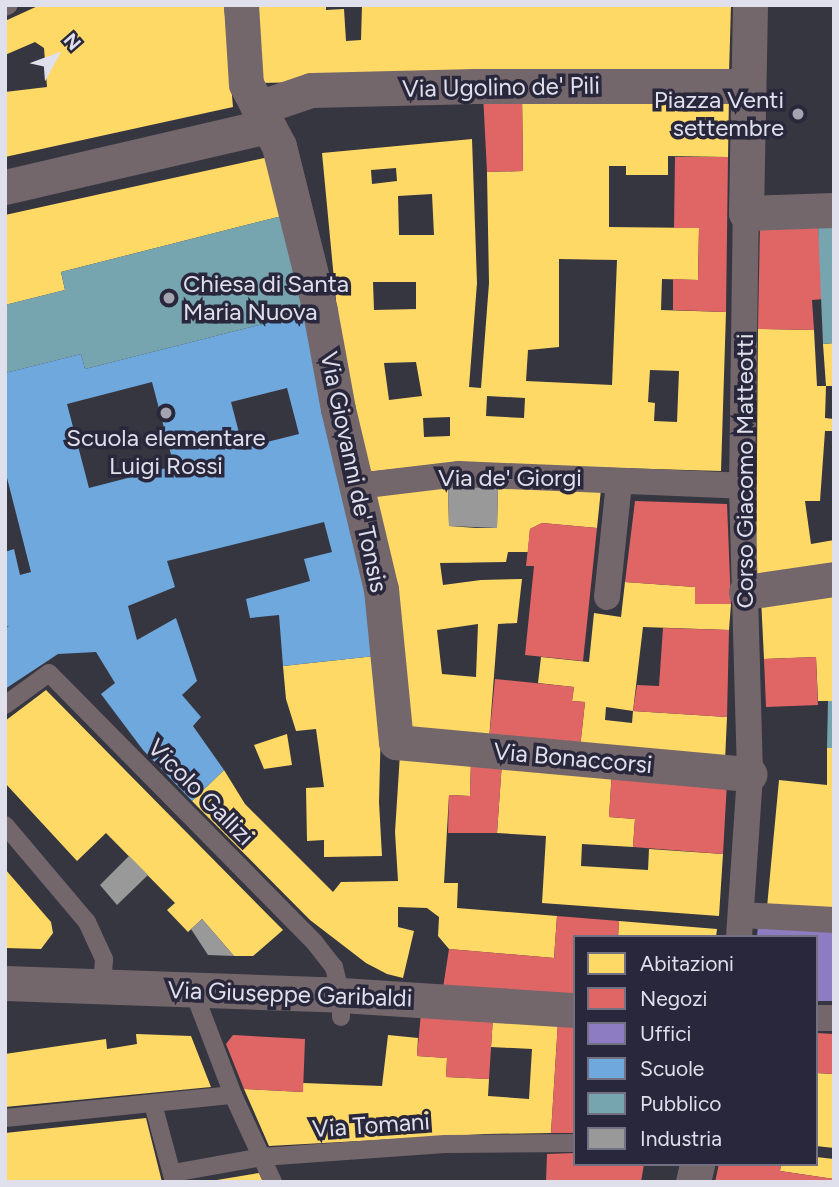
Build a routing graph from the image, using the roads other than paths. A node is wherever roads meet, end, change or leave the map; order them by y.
1 (241, 5) edge
2 (750, 5) edge
3 (748, 86) junction
4 (263, 117) junction
5 (5, 187) edge
6 (834, 211) edge
7 (746, 213) junction
8 (619, 483) junction
9 (358, 486) junction
10 (742, 486) junction
11 (834, 579) edge
12 (746, 592) junction
13 (607, 597) dead end
14 (5, 705) edge
15 (396, 742) joint
16 (750, 774) junction
17 (5, 825) edge
18 (834, 920) edge
19 (740, 926) edge
20 (5, 983) edge
21 (102, 987) junction
22 (193, 990) junction
23 (341, 1006) junction
24 (573, 1010) edge
25 (233, 1095) junction
26 (153, 1104) junction
27 (5, 1118) edge
28 (573, 1143) edge
29 (262, 1157) junction
30 (174, 1177) edge
31 (273, 1182) edge

1 - 4 street, Via Giovanni de' Tonsis
2 - 3 street, Corso Giacomo Matteotti
3 - 4 street, Via Ugolino de' Pili
3 - 7 street, Corso Giacomo Matteotti
4 - 5 street, Via Ugolino de' Pili
4 - 9 street, Via Giovanni de' Tonsis
6 - 7 street
7 - 10 street, Corso Giacomo Matteotti
8 - 9 street, Via de' Giorgi
8 - 10 street, Via de' Giorgi
8 - 13 street, Via de' Giorgi
9 - 15 street, Via Giovanni de' Tonsis
10 - 12 street, Corso Giacomo Matteotti
11 - 12 street
12 - 16 street, Corso Giacomo Matteotti
14 - 23 lane, Vicolo Gallizi
15 - 16 street, Via Bonaccorsi
16 - 19 street, Corso Giacomo Matteotti
17 - 21 lane
18 - 19 street
20 - 21 street, Via Giuseppe Garibaldi
21 - 22 street, Via Giuseppe Garibaldi
22 - 23 street, Via Giuseppe Garibaldi
22 - 25 lane
23 - 24 street, Via Giuseppe Garibaldi
25 - 26 lane
25 - 29 lane
26 - 27 lane
26 - 30 lane
28 - 29 lane, Via Tomani
29 - 30 lane, Via Tomani
29 - 31 lane

